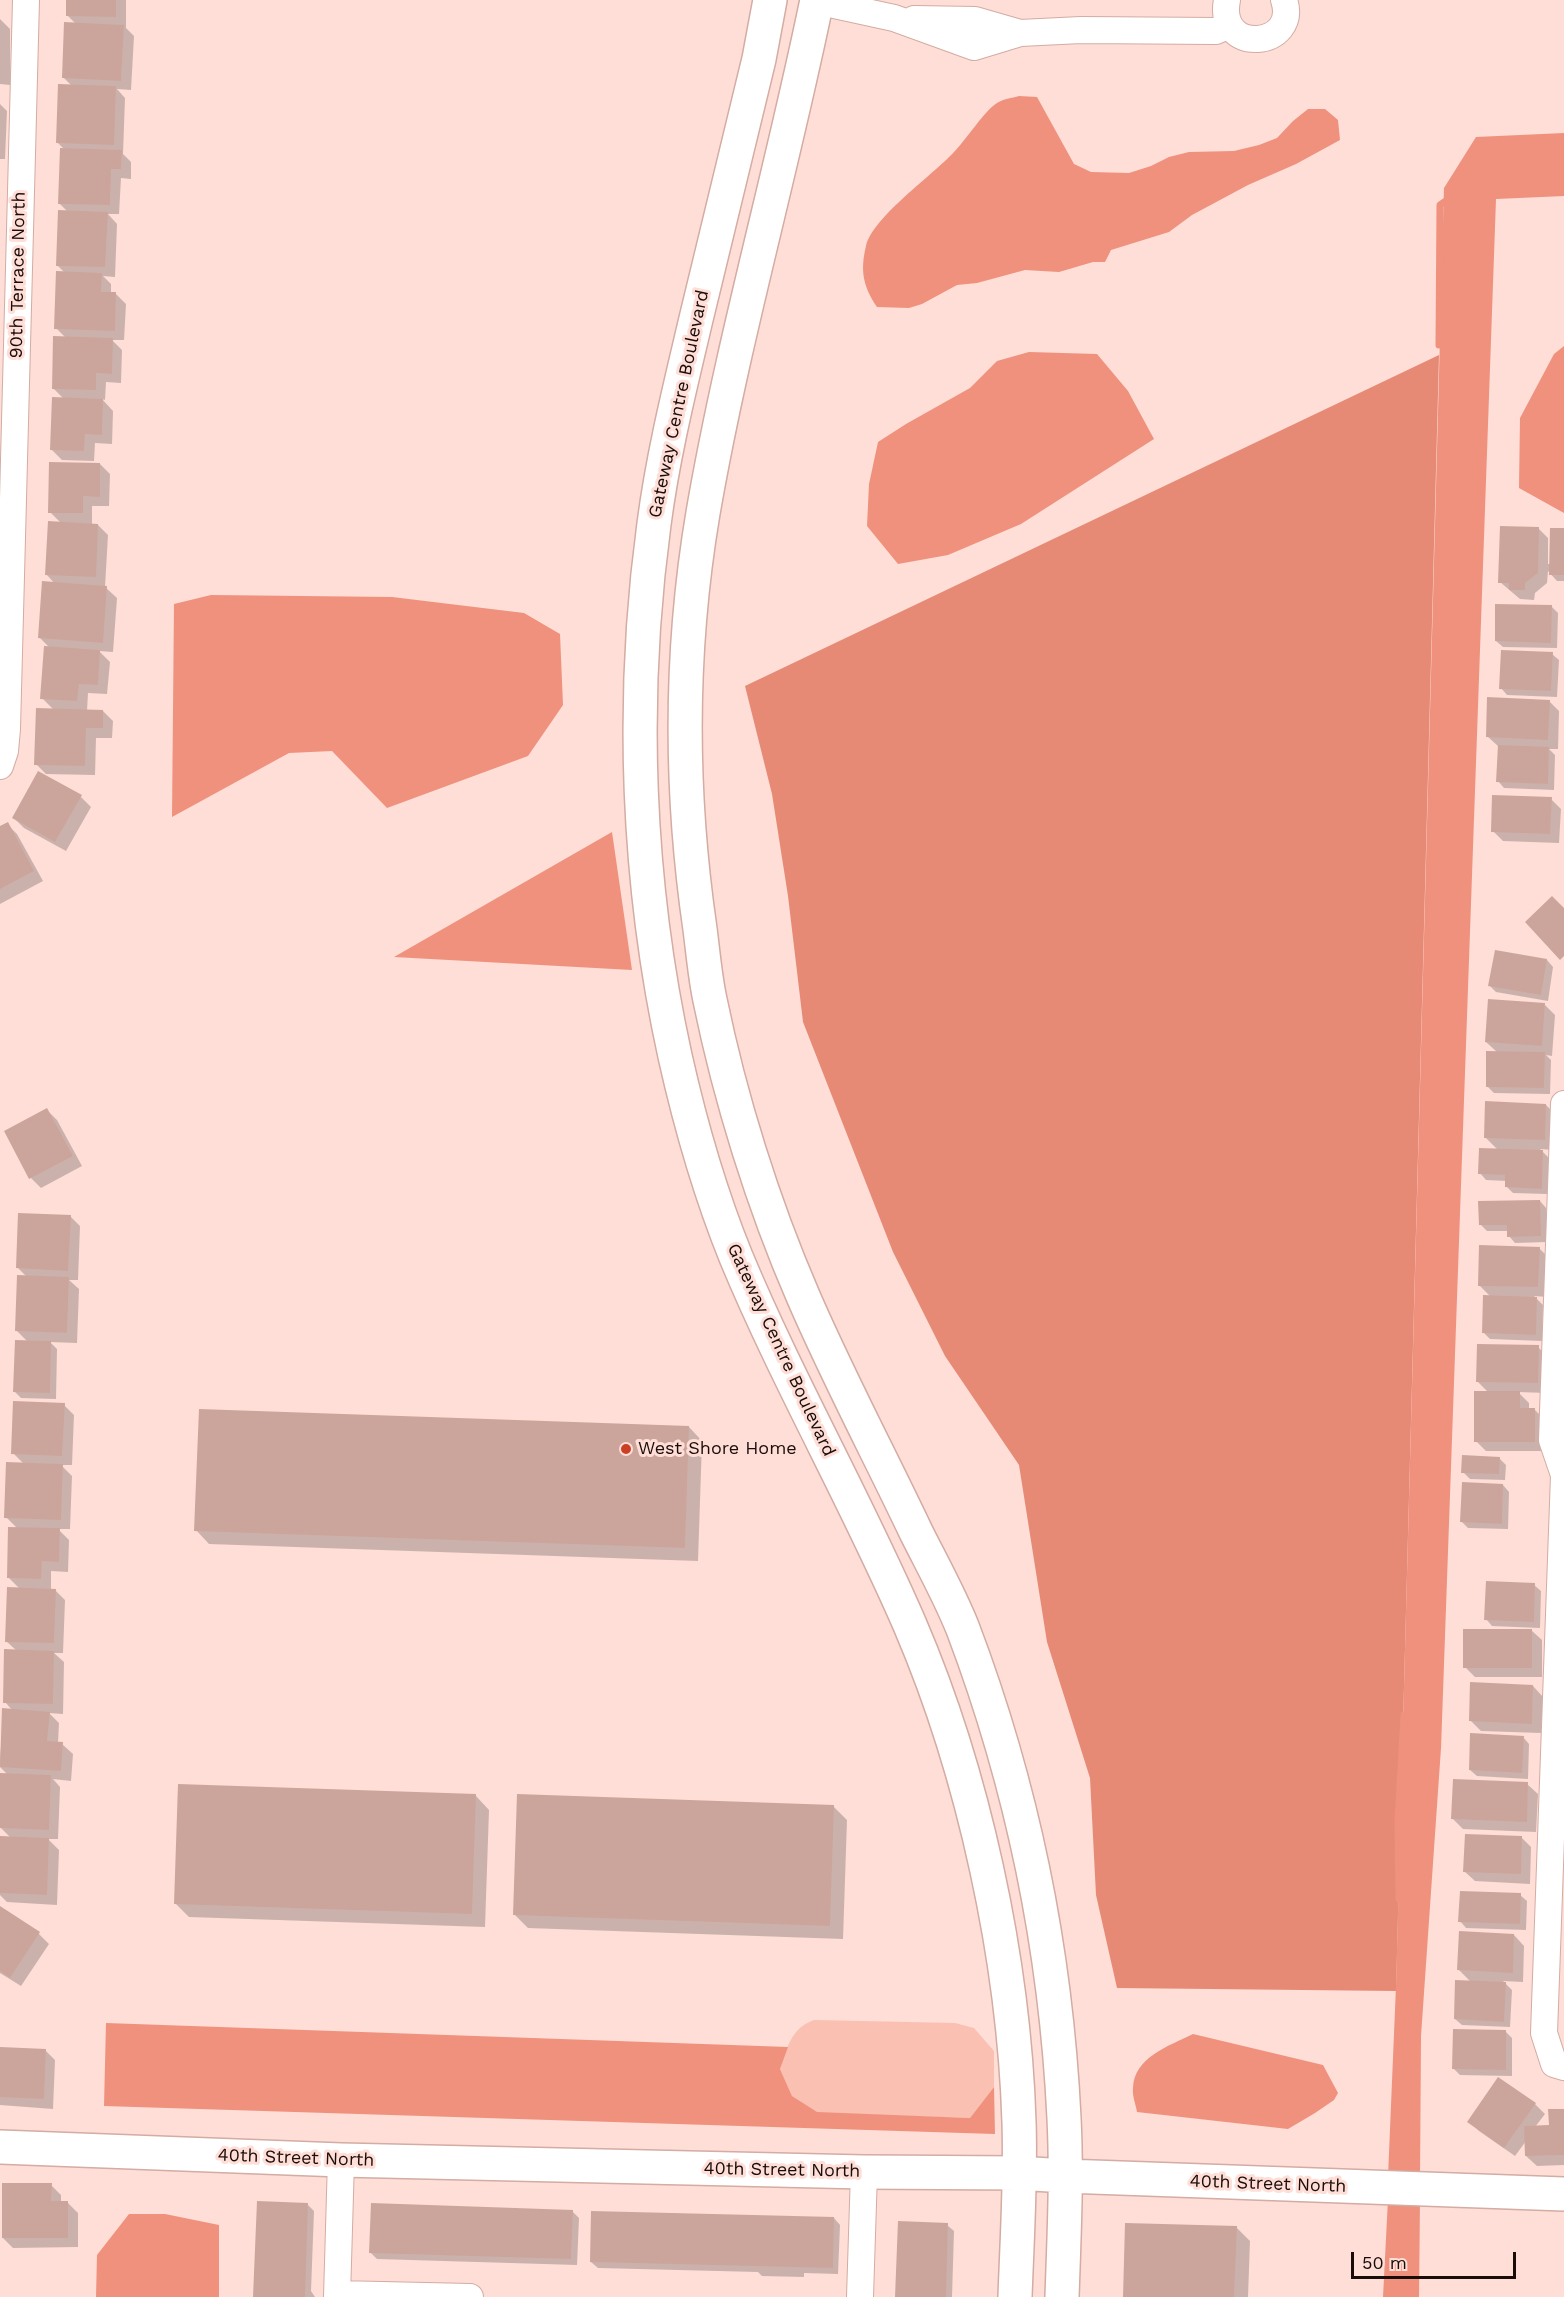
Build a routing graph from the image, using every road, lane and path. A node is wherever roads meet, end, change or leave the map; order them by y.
1 (26, 0) edge
2 (770, 0) edge
3 (815, 0) edge
4 (1284, 0) edge
5 (1228, 12) edge
6 (10, 192) edge
7 (0, 766) edge
8 (1564, 1104) edge
9 (1564, 1147) edge
10 (1560, 1310) edge
11 (1564, 1475) edge
12 (1561, 1626) edge
13 (974, 1662) junction
14 (930, 1680) junction
15 (1564, 2067) edge
16 (0, 2147) edge
17 (341, 2160) junction
18 (864, 2172) junction
19 (1018, 2173) junction
20 (1065, 2176) junction
21 (1564, 2194) edge
22 (337, 2295) edge
23 (470, 2297) edge
24 (860, 2297) edge
25 (1015, 2297) edge
26 (1062, 2297) edge

1 - 6 street, 90th Terrace North
2 - 14 street, Gateway Centre Boulevard
3 - 5 street
3 - 13 street
4 - 5 street
6 - 7 street, 90th Terrace North
8 - 9 street
9 - 10 street
10 - 11 street
11 - 12 street
12 - 15 street
13 - 14 street
13 - 20 street
14 - 19 street, Gateway Centre Boulevard
16 - 17 street, 40th Street North
17 - 18 street, 40th Street North
17 - 22 street
18 - 19 street, 40th Street North
18 - 24 street
19 - 20 street, 40th Street North
19 - 25 street, Gateway Centre Boulevard
20 - 21 street, 40th Street North
20 - 26 street
22 - 23 street

